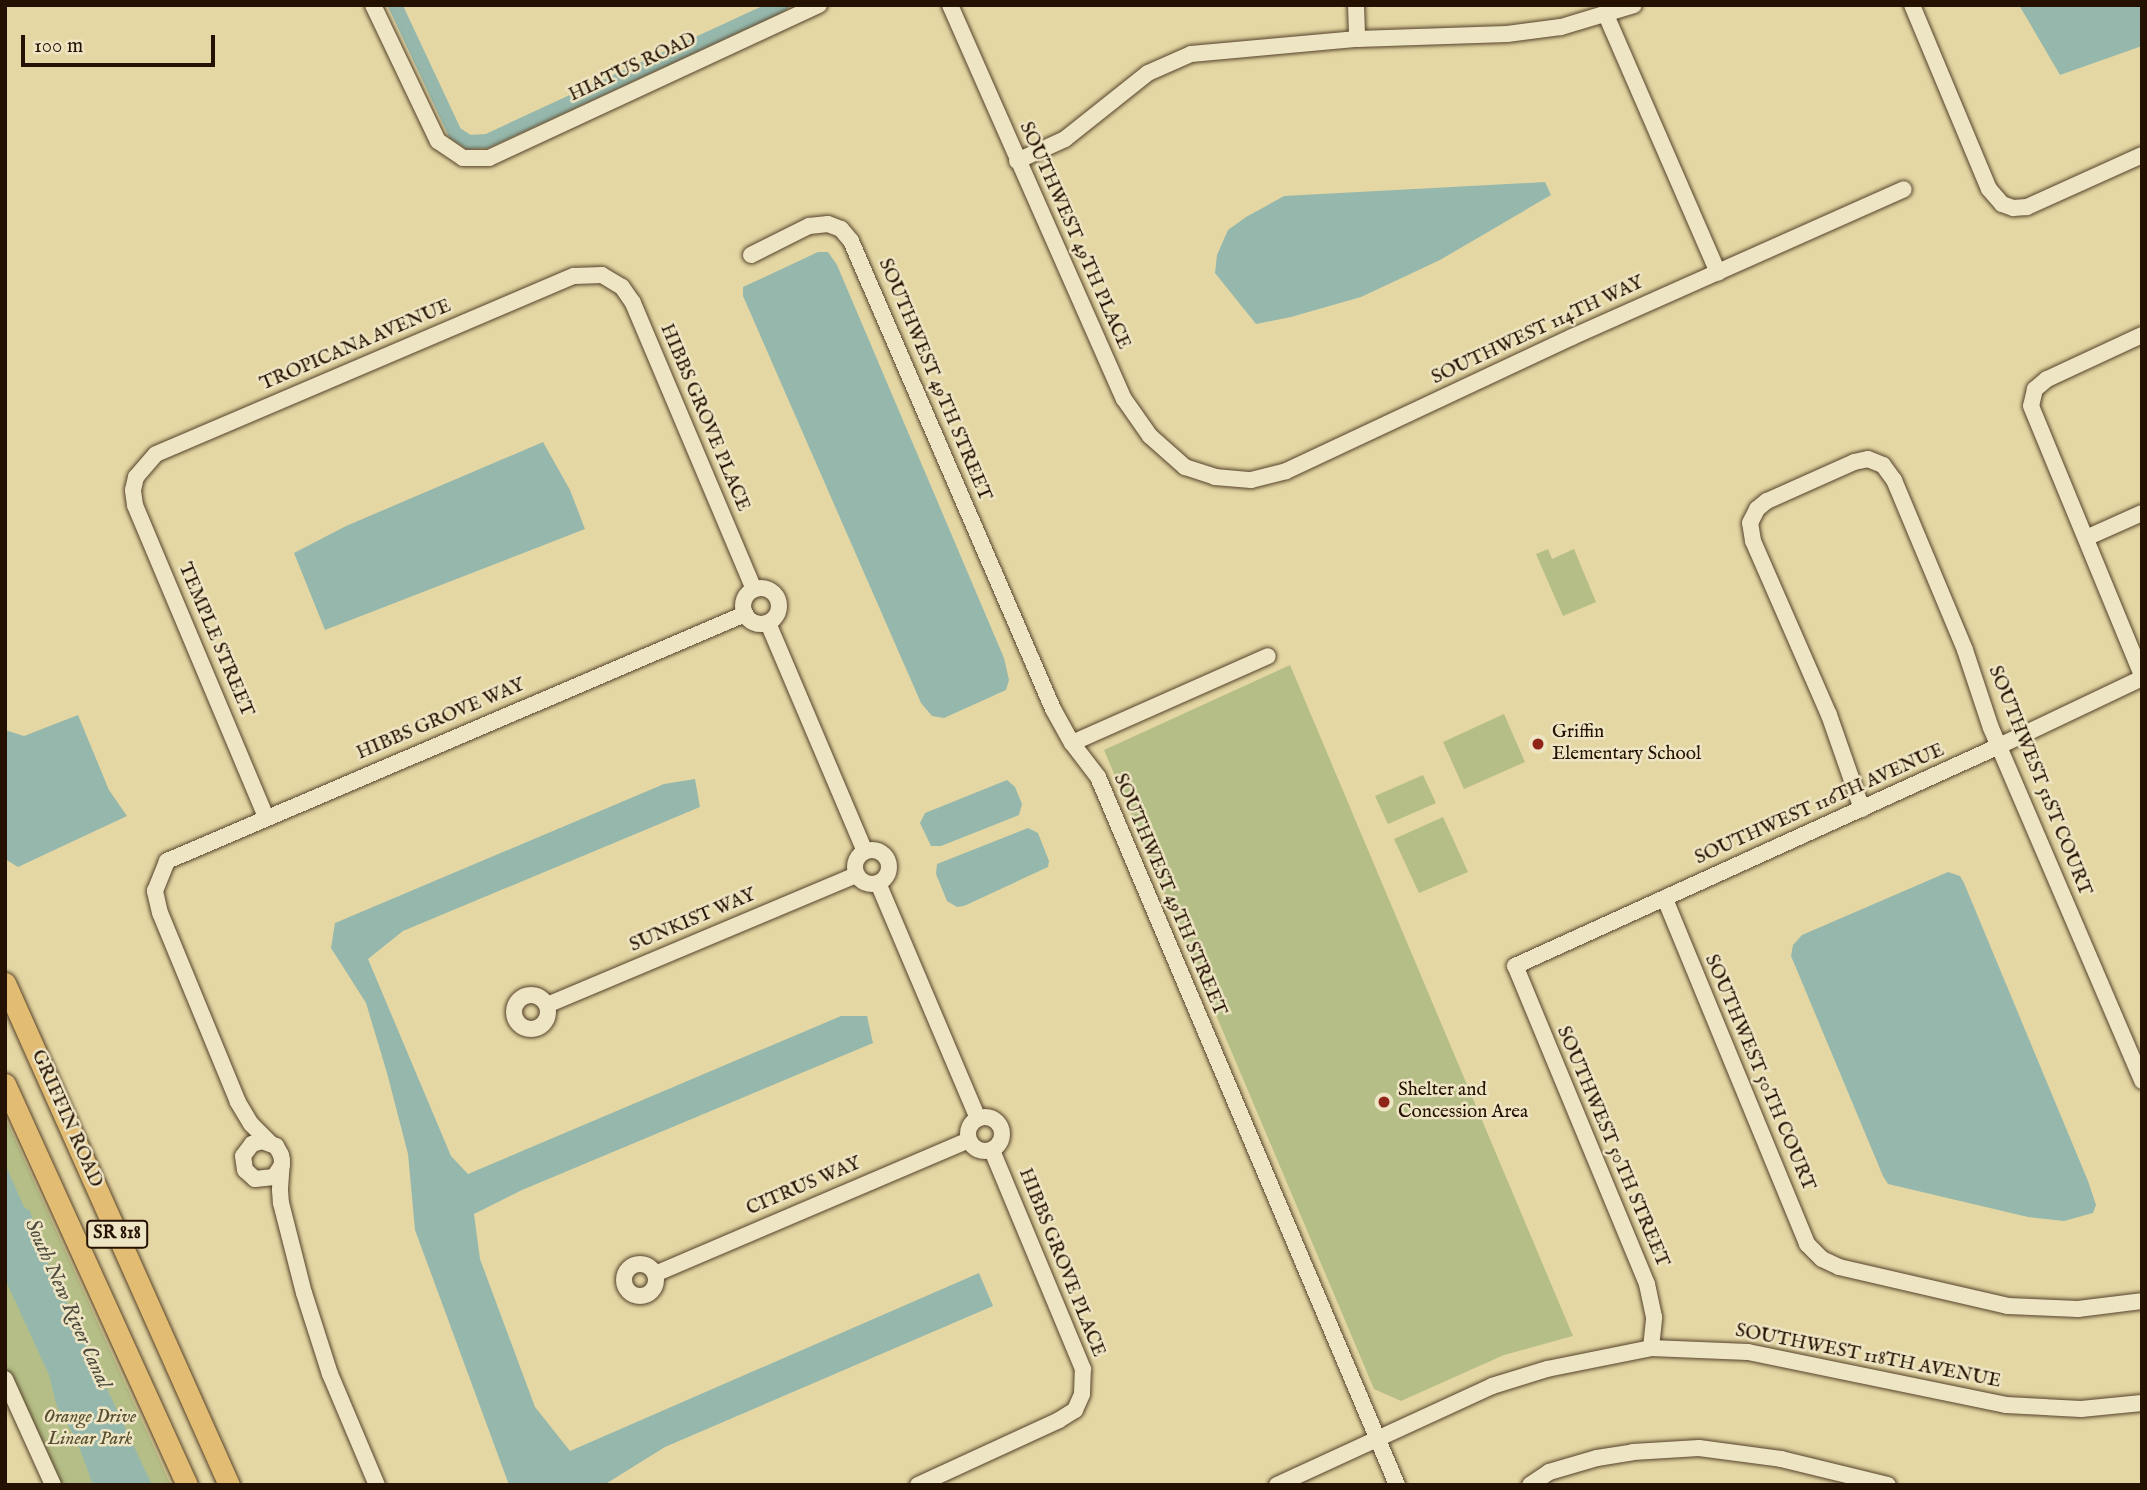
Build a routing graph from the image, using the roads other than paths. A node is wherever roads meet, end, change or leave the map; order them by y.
1 (373, 5) edge
2 (819, 5) edge
3 (950, 5) edge
4 (1356, 5) edge
5 (1634, 5) edge
6 (1912, 5) edge
7 (1606, 15) junction
8 (1357, 39) junction
9 (2142, 155) edge
10 (1017, 161) junction
11 (1904, 189) dead end
12 (751, 255) dead end
13 (1718, 273) junction
14 (602, 275) joint
15 (2142, 335) edge
16 (1185, 467) joint
17 (136, 477) joint
18 (2142, 513) edge
19 (2085, 538) junction
20 (754, 589) junction
21 (745, 614) junction
22 (768, 623) junction
23 (1268, 656) dead end
24 (2142, 676) edge
25 (1072, 743) junction
26 (1999, 746) junction
27 (1862, 809) junction
28 (266, 817) junction
29 (865, 851) junction
30 (856, 875) junction
31 (878, 883) junction
32 (1665, 899) junction
33 (1515, 967) joint
34 (5, 983) edge
35 (547, 1005) dead end
36 (2142, 1081) edge
37 (5, 1084) edge
38 (238, 1102) junction
39 (978, 1119) junction
40 (969, 1140) junction
41 (271, 1144) junction
42 (992, 1150) junction
43 (243, 1156) junction
44 (282, 1165) junction
45 (251, 1177) junction
46 (289, 1235) junction
47 (655, 1273) dead end
48 (2142, 1301) edge
49 (1651, 1348) junction
50 (5, 1379) edge
51 (2142, 1403) edge
52 (1377, 1439) junction
53 (52, 1485) edge
54 (187, 1485) edge
55 (229, 1485) edge
56 (377, 1485) edge
57 (918, 1485) edge
58 (1277, 1485) edge
59 (1397, 1485) edge
60 (1530, 1485) edge
61 (1888, 1485) edge

1 - 2 street, HIATUS ROAD
3 - 10 street, SOUTHWEST 49TH PLACE
4 - 8 street
5 - 7 street
6 - 9 street
7 - 8 street
7 - 13 street
8 - 10 street
10 - 16 street, SOUTHWEST 49TH PLACE
11 - 13 street, SOUTHWEST 114TH WAY
12 - 25 street, SOUTHWEST 49TH STREET
13 - 16 street, SOUTHWEST 114TH WAY
14 - 17 street, TROPICANA AVENUE
14 - 20 street, HIBBS GROVE PLACE
15 - 19 street
17 - 28 street, TEMPLE STREET
18 - 19 street
19 - 24 street
20 - 21 street
20 - 22 street
21 - 22 street
21 - 28 street, HIBBS GROVE WAY
22 - 29 street
23 - 25 street
24 - 26 street, SOUTHWEST 116TH AVENUE
25 - 52 street, SOUTHWEST 49TH STREET
26 - 27 street, SOUTHWEST 116TH AVENUE
26 - 27 street, SOUTHWEST 51ST COURT
26 - 36 street, SOUTHWEST 51ST COURT
27 - 32 street, SOUTHWEST 116TH AVENUE
28 - 38 street, HIBBS GROVE WAY
29 - 30 street
29 - 31 street
30 - 31 street
30 - 35 street, SUNKIST WAY
31 - 39 street
32 - 33 street, SOUTHWEST 116TH AVENUE
32 - 48 street, SOUTHWEST 50TH COURT
33 - 49 street, SOUTHWEST 50TH STREET
34 - 55 main road, GRIFFIN ROAD / SR 818
37 - 54 main road, GRIFFIN ROAD / SR 818
38 - 41 street
38 - 43 street
39 - 40 street
39 - 42 street
40 - 42 street
40 - 47 street, CITRUS WAY
41 - 43 street
41 - 44 street
42 - 57 street, HIBBS GROVE PLACE
43 - 45 street
44 - 45 street
44 - 46 street
45 - 46 street
46 - 56 street
49 - 51 street, SOUTHWEST 118TH AVENUE
49 - 52 street, SOUTHWEST 118TH AVENUE
50 - 53 street
52 - 58 street, SOUTHWEST 118TH AVENUE
52 - 59 street, SOUTHWEST 49TH STREET
60 - 61 street

